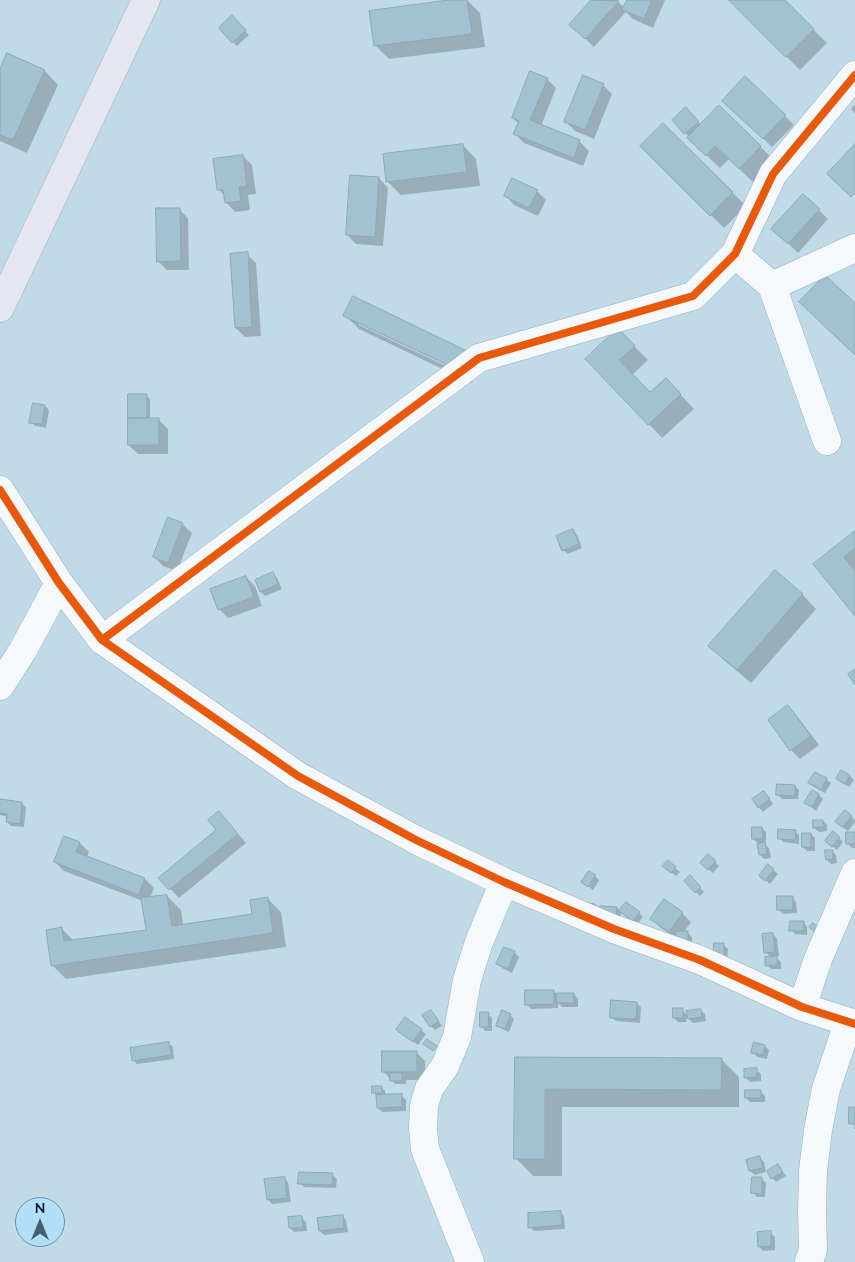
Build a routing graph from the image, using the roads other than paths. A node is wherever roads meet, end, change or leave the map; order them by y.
1 (146, 0) edge
2 (855, 75) edge
3 (855, 248) edge
4 (735, 254) junction
5 (772, 286) junction
6 (3, 295) edge
7 (827, 441) dead end
8 (0, 490) edge
9 (59, 583) junction
10 (102, 640) junction
11 (0, 686) edge
12 (855, 873) edge
13 (504, 882) junction
14 (802, 1007) junction
15 (851, 1023) edge
16 (470, 1262) edge
17 (809, 1262) edge

1 - 6 highway
2 - 4 street
3 - 5 street
4 - 5 street
4 - 10 street
5 - 7 street
8 - 9 street
9 - 10 street
9 - 11 street
10 - 13 street
12 - 14 street
13 - 14 street
13 - 16 street
14 - 15 street
15 - 17 street

